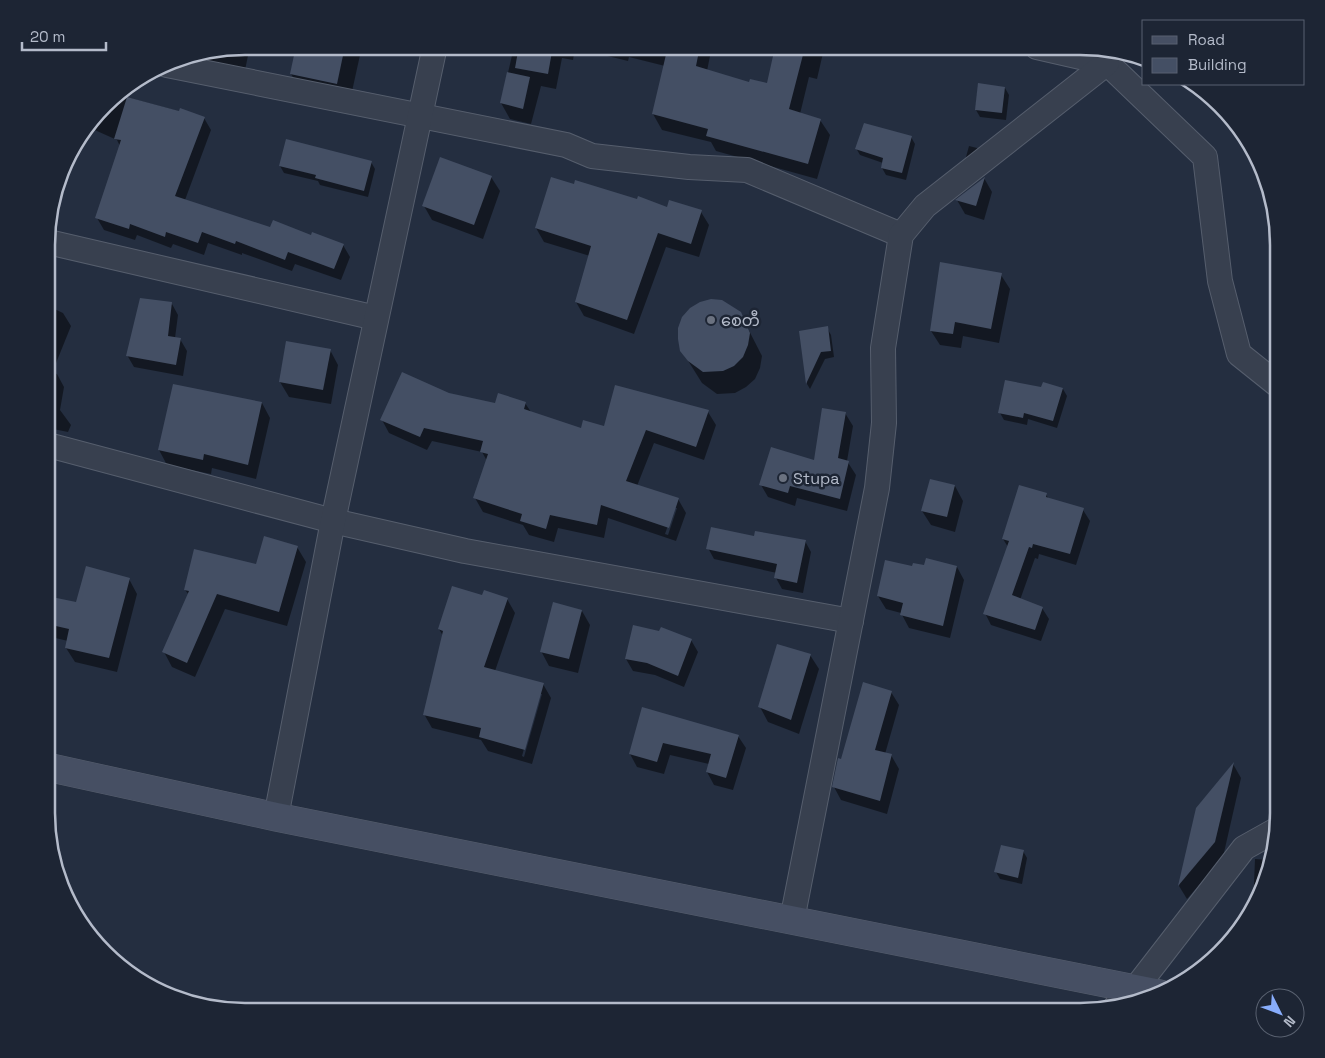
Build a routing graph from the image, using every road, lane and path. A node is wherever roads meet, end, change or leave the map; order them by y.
1 (433, 55) edge
2 (1072, 55) edge
3 (1106, 63) junction
4 (178, 67) edge
5 (419, 116) junction
6 (901, 235) junction
7 (55, 244) edge
8 (376, 318) junction
9 (1270, 379) edge
10 (55, 447) edge
11 (333, 521) junction
12 (851, 621) junction
13 (55, 769) edge
14 (276, 817) junction
15 (1269, 834) edge
16 (792, 920) junction
17 (1139, 994) edge
18 (1134, 995) edge

1 - 5 street
2 - 3 street
3 - 6 street
3 - 9 street
4 - 5 street
5 - 6 street
5 - 8 street
6 - 12 street
7 - 8 street
8 - 11 street
10 - 11 street
11 - 12 street
11 - 14 street
12 - 16 street
13 - 14 main road
14 - 16 main road
15 - 17 street
16 - 18 main road

